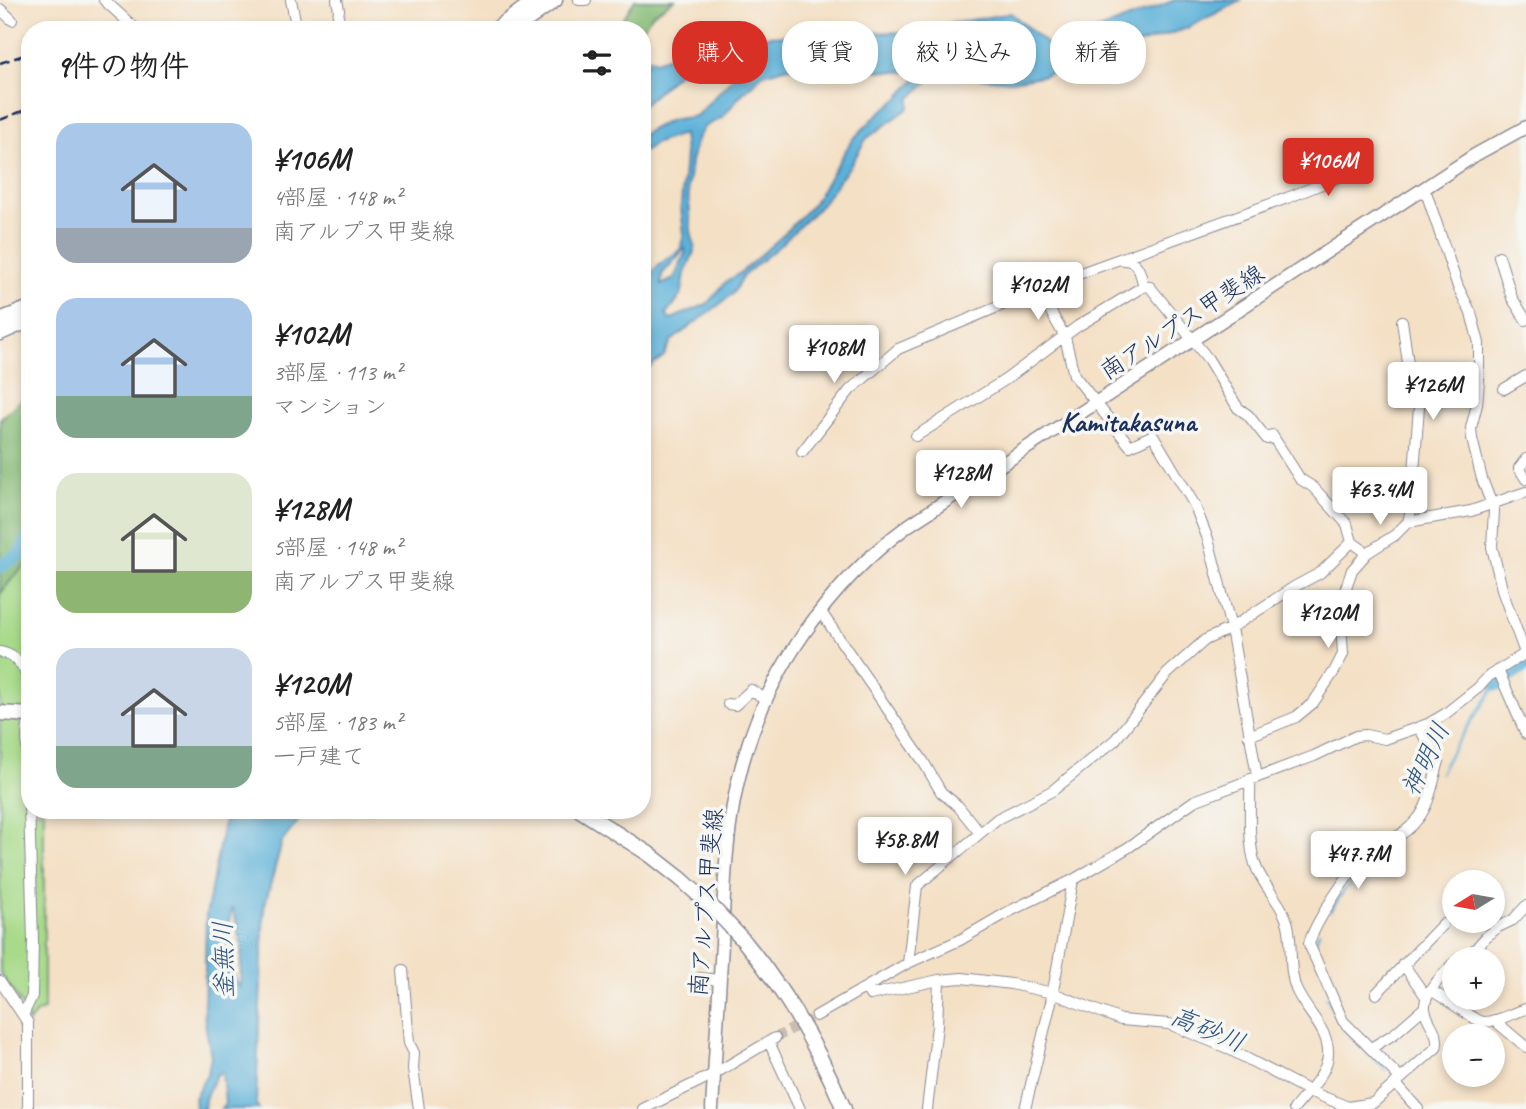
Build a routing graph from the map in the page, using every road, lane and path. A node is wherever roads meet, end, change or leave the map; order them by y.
1 (104, 0) edge
2 (291, 0) edge
3 (337, 0) edge
4 (536, 0) edge
5 (555, 0) edge
6 (579, 0) edge
7 (586, 0) edge
8 (0, 9) edge
9 (12, 20) dead end
10 (127, 21) edge
11 (295, 21) edge
12 (337, 21) edge
13 (507, 21) edge
14 (526, 21) edge
15 (1526, 127) edge
16 (1356, 170) dead end
17 (1420, 191) junction
18 (1499, 256) dead end
19 (1094, 268) junction
20 (1144, 286) junction
21 (1039, 291) junction
22 (21, 312) edge
23 (0, 320) edge
24 (1526, 320) edge
25 (1402, 321) dead end
26 (21, 324) edge
27 (0, 333) edge
28 (1065, 337) junction
29 (1193, 340) junction
30 (1526, 376) edge
31 (1504, 389) dead end
32 (1097, 402) junction
33 (916, 436) dead end
34 (802, 452) dead end
35 (1526, 459) edge
36 (1526, 479) edge
37 (1526, 492) edge
38 (1491, 503) junction
39 (1408, 522) junction
40 (1352, 542) junction
41 (1367, 553) junction
42 (821, 612) junction
43 (1231, 628) junction
44 (0, 652) edge
45 (1525, 653) edge
46 (21, 665) edge
47 (1498, 671) junction
48 (767, 700) junction
49 (728, 704) dead end
50 (0, 713) edge
51 (21, 713) edge
52 (1419, 728) junction
53 (1526, 734) edge
54 (1249, 736) junction
55 (1254, 777) junction
56 (29, 819) edge
57 (594, 819) edge
58 (979, 832) junction
59 (1073, 880) junction
60 (1526, 895) edge
61 (1526, 905) edge
62 (1442, 925) edge
63 (1310, 944) junction
64 (1477, 947) edge
65 (1290, 955) junction
66 (908, 963) junction
67 (1403, 964) junction
68 (403, 970) dead end
69 (699, 978) dead end
70 (720, 980) junction
71 (1442, 980) edge
72 (0, 981) edge
73 (939, 981) junction
74 (866, 987) junction
75 (1053, 993) junction
76 (1376, 994) dead end
77 (1428, 999) junction
78 (1526, 1009) edge
79 (23, 1015) junction
80 (816, 1016) tunnel mouth
81 (1494, 1020) junction
82 (1526, 1047) edge
83 (1371, 1048) junction
84 (714, 1074) junction
85 (1398, 1080) junction
86 (1309, 1091) junction
87 (29, 1109) edge
88 (419, 1109) edge
89 (643, 1109) edge
90 (712, 1109) edge
91 (800, 1109) edge
92 (844, 1109) edge
93 (927, 1109) edge
94 (1025, 1109) edge
95 (1294, 1109) edge
96 (1418, 1109) edge

1 - 10 street
2 - 11 street
3 - 12 street
4 - 13 highway
5 - 14 highway
6 - 7 street
8 - 9 street
15 - 17 main road, 南アルプス甲斐線
16 - 19 street
17 - 29 main road, 南アルプス甲斐線
17 - 38 street
18 - 24 street
19 - 20 street
19 - 21 street
20 - 28 street
20 - 29 street
21 - 28 street
21 - 34 street
22 - 23 highway
25 - 39 street
26 - 27 highway
28 - 32 street
28 - 33 street
29 - 32 main road, 南アルプス甲斐線
29 - 40 street
30 - 31 street
32 - 42 main road, 南アルプス甲斐線
32 - 43 street
35 - 36 street
37 - 38 street
38 - 39 street
38 - 45 street
39 - 41 street
40 - 41 street
40 - 43 street
41 - 54 street
42 - 48 main road, 南アルプス甲斐線
42 - 58 street
43 - 54 street
43 - 58 street
44 - 46 street
45 - 47 street
47 - 52 street
47 - 53 street
48 - 49 street
48 - 70 main road, 南アルプス甲斐線
50 - 51 highway, bridge
52 - 55 street
52 - 63 street
54 - 55 street
55 - 59 street
55 - 65 street
56 - 79 street
57 - 92 highway, bridge
58 - 66 street
59 - 66 street
59 - 75 street
60 - 61 street
61 - 64 street
62 - 67 street
63 - 65 street
63 - 83 street
65 - 86 street
66 - 74 street
67 - 76 street
67 - 77 street
68 - 88 street
69 - 70 street
70 - 84 main road, 南アルプス甲斐線
71 - 77 street
72 - 79 street
73 - 74 street
73 - 75 street
73 - 93 street
74 - 80 street
75 - 86 street
75 - 94 street
77 - 81 street
77 - 83 street
77 - 85 street
78 - 81 street
79 - 87 street
81 - 82 street
83 - 85 street
84 - 89 street
84 - 90 main road, 南アルプス甲斐線
84 - 91 street
85 - 86 street
85 - 96 street
86 - 95 street

